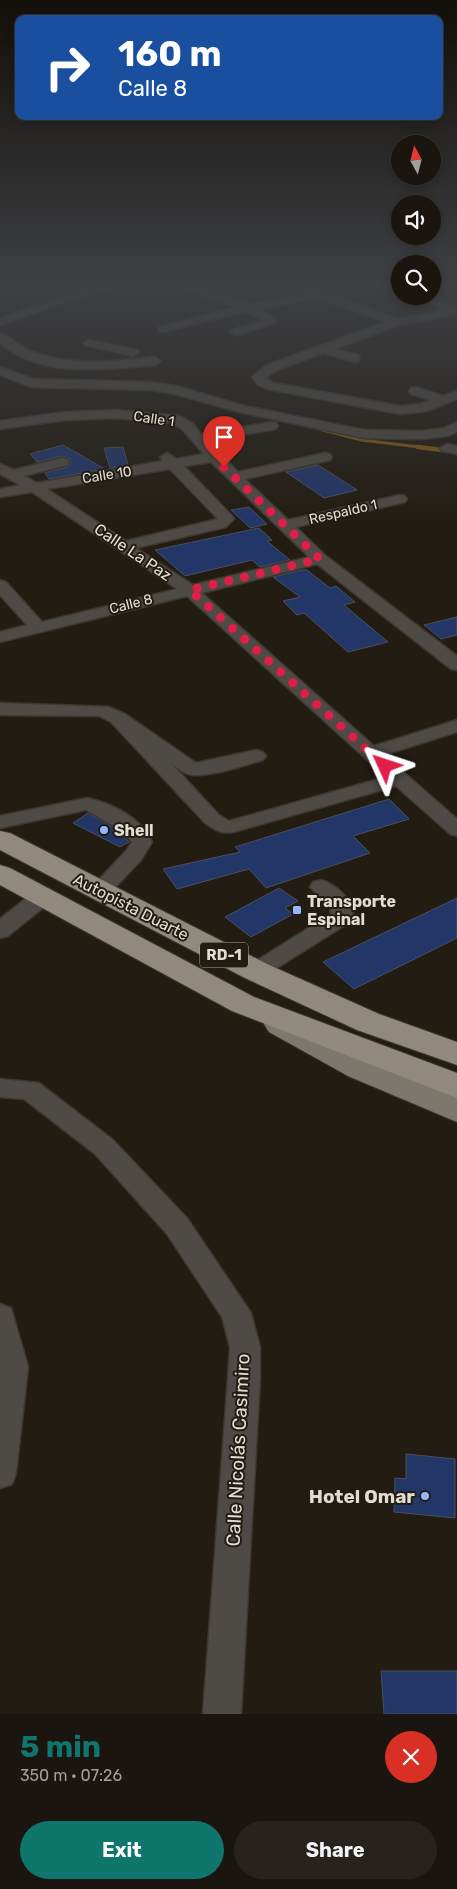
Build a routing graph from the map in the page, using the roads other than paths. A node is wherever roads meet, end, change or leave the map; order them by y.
1 (276, 366) edge
2 (0, 370) edge
3 (336, 386) dead end
4 (415, 390) dead end
5 (457, 395) edge
6 (319, 396) junction
7 (444, 400) junction
8 (0, 425) edge
9 (271, 426) dead end
10 (457, 426) edge
11 (198, 440) junction
12 (162, 451) dead end
13 (134, 455) dead end
14 (214, 457) junction
15 (325, 457) dead end
16 (62, 462) dead end
17 (174, 464) junction
18 (138, 470) junction
19 (6, 472) edge
20 (234, 477) junction
21 (34, 487) junction
22 (0, 493) edge
23 (400, 499) dead end
24 (285, 525) junction
25 (124, 546) junction
26 (320, 559) junction
27 (0, 585) edge
28 (190, 590) junction
29 (38, 627) junction
30 (0, 636) edge
31 (457, 664) edge
32 (0, 709) edge
33 (118, 718) junction
34 (457, 726) edge
35 (370, 753) junction
36 (256, 756) dead end
37 (400, 779) junction
38 (0, 822) edge
39 (457, 830) edge
40 (0, 839) edge
41 (0, 874) edge
42 (321, 887) dead end
43 (99, 891) junction
44 (42, 897) junction
45 (0, 931) edge
46 (256, 971) junction
47 (244, 1004) junction
48 (457, 1054) edge
49 (457, 1086) edge
50 (0, 1088) edge
51 (457, 1110) edge
52 (0, 1316) edge
53 (0, 1473) edge
54 (222, 1714) edge

1 - 6 street
2 - 10 street
3 - 6 street
4 - 7 street
5 - 7 street
6 - 7 street
8 - 11 street, Calle 1
9 - 11 street
11 - 14 street, Calle 1
12 - 17 street
13 - 18 street
14 - 17 street, Calle 10
14 - 20 street, Calle 1
15 - 20 street
16 - 19 street
17 - 18 street, Calle 10
17 - 25 street
18 - 21 street, Calle 10
19 - 21 street, Calle La Paz
20 - 24 street, Calle 1
21 - 22 street, Calle 10
21 - 25 street, Calle La Paz
23 - 24 street, Respaldo 1
24 - 26 street, Calle 1
25 - 28 street, Calle La Paz
26 - 28 street, Calle 8
26 - 31 street, Calle 1
27 - 29 street
28 - 29 street, Calle 8
28 - 35 street, Calle La Paz
29 - 30 street, Calle 8
32 - 33 street
33 - 36 street
33 - 37 street
34 - 35 street
35 - 37 street, Calle La Paz
37 - 39 street, Calle La Paz
38 - 43 street
40 - 43 highway, Autopista Duarte / RD-1
41 - 44 highway, Autopista Duarte / RD-1
42 - 46 street
43 - 46 highway, Autopista Duarte / RD-1
44 - 45 street
44 - 47 highway, Autopista Duarte / RD-1
46 - 48 highway, Autopista Duarte / RD-1
47 - 49 highway, Autopista Duarte / RD-1
47 - 51 main road, Autopista Duarte
50 - 54 street, Calle Nicolás Casimiro
52 - 53 street

